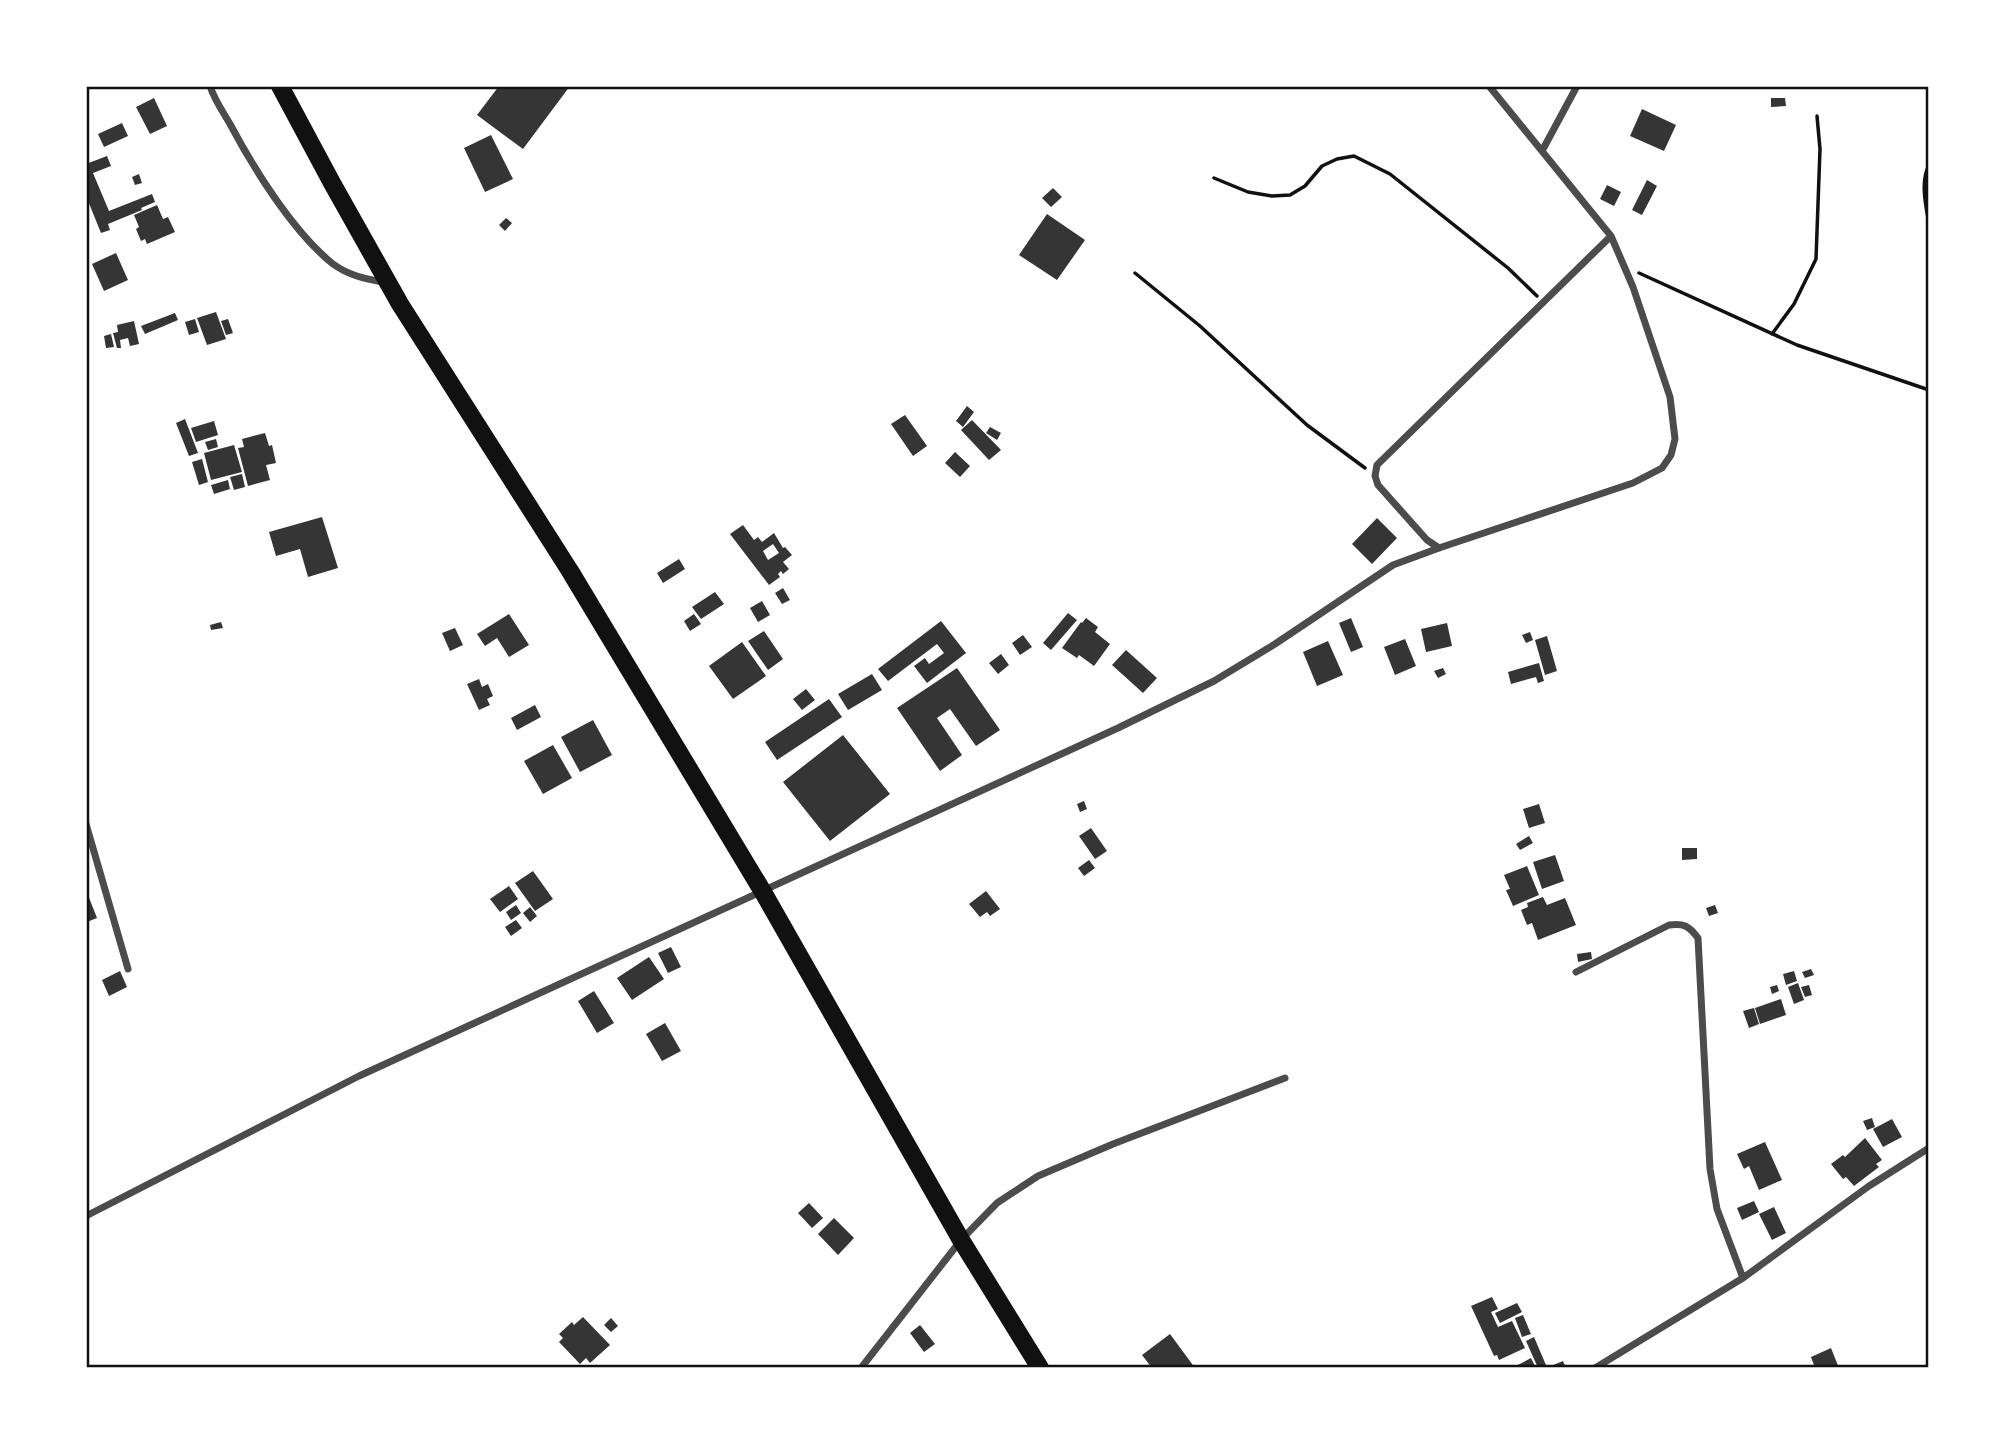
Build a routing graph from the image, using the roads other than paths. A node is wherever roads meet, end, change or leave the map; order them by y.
1 (210, 86) edge
2 (280, 86) edge
3 (1489, 86) edge
4 (1577, 86) edge
5 (1542, 150) junction
6 (1611, 236) junction
7 (389, 284) junction
8 (1439, 548) junction
9 (86, 824) edge
10 (763, 891) junction
11 (128, 969) dead end
12 (1576, 972) dead end
13 (1285, 1078) dead end
14 (1929, 1148) edge
15 (86, 1216) edge
16 (961, 1240) junction
17 (1743, 1278) junction
18 (861, 1368) edge
19 (1040, 1368) edge
20 (1595, 1368) edge

1 - 7 street
2 - 7 highway
3 - 5 street
4 - 5 street
5 - 6 street
6 - 8 street
6 - 8 street
7 - 10 highway
8 - 10 street
9 - 11 street
10 - 15 street
10 - 16 highway
12 - 17 street
13 - 16 street
14 - 17 street
16 - 18 street
16 - 19 highway
17 - 20 street

